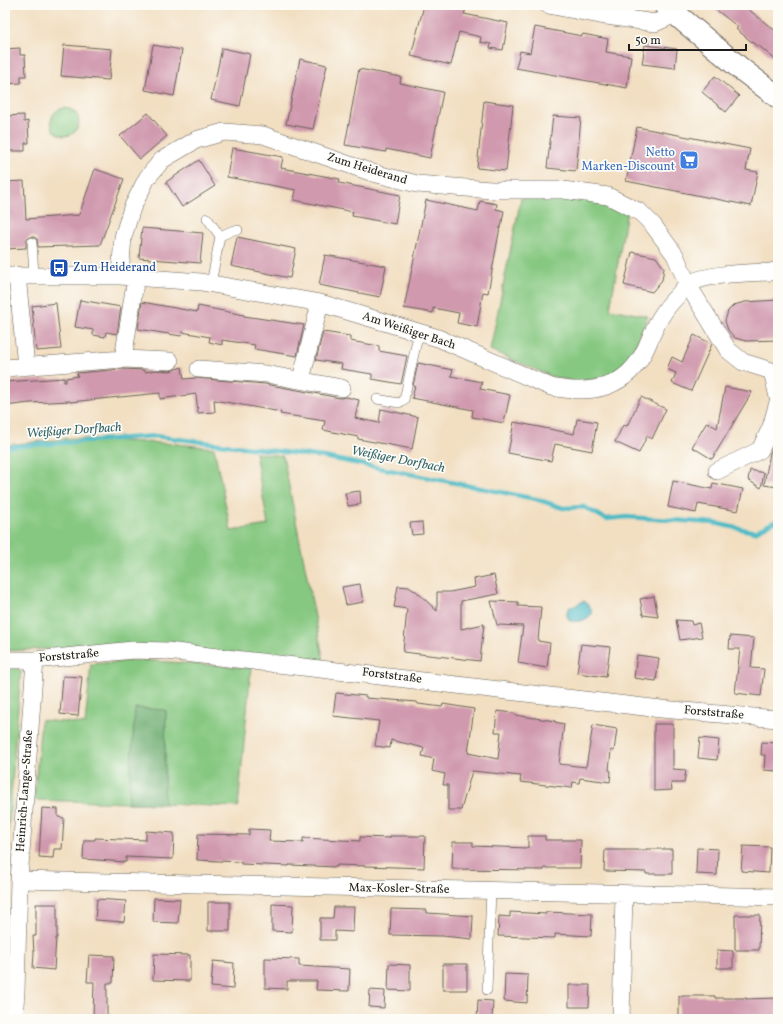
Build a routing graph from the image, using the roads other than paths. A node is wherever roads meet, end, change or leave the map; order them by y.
1 (548, 5) edge
2 (668, 13) edge
3 (778, 97) edge
4 (206, 218) dead end
5 (238, 230) dead end
6 (220, 236) junction
7 (32, 242) dead end
8 (778, 270) edge
9 (34, 275) junction
10 (11, 276) edge
11 (128, 277) junction
12 (211, 284) junction
13 (688, 285) junction
14 (320, 303) junction
15 (419, 331) junction
16 (124, 359) junction
17 (170, 361) dead end
18 (26, 366) junction
19 (5, 368) edge
20 (199, 369) dead end
21 (301, 380) junction
22 (342, 388) dead end
23 (778, 397) edge
24 (377, 399) dead end
25 (778, 402) edge
26 (717, 471) dead end
27 (5, 660) edge
28 (35, 660) junction
29 (778, 719) edge
30 (19, 880) junction
31 (490, 891) junction
32 (624, 893) junction
33 (778, 897) edge
34 (487, 990) dead end
35 (14, 1019) edge
36 (621, 1019) edge

1 - 2 street
2 - 3 main road
4 - 6 lane
5 - 6 lane
6 - 12 lane
7 - 9 lane
8 - 13 street, Am Weißiger Bach
9 - 10 street, Am Weißiger Bach
9 - 11 street, Am Weißiger Bach
10 - 18 street
11 - 12 street, Am Weißiger Bach
11 - 13 street, Zum Heiderand
11 - 16 street, Zum Heiderand
12 - 14 street, Am Weißiger Bach
13 - 15 street, Am Weißiger Bach
13 - 23 street, Zum Heiderand
14 - 15 street, Am Weißiger Bach
14 - 21 street
15 - 24 lane
16 - 17 street
16 - 18 street
18 - 19 street
20 - 21 street
21 - 22 street
25 - 26 street
27 - 28 street, Forststraße
28 - 29 street, Forststraße
28 - 30 street, Heinrich-Lange-Straße
30 - 31 street, Max-Kosler-Straße
30 - 35 street, Heinrich-Lange-Straße
31 - 32 street, Max-Kosler-Straße
31 - 34 lane
32 - 33 street, Max-Kosler-Straße
32 - 36 street

